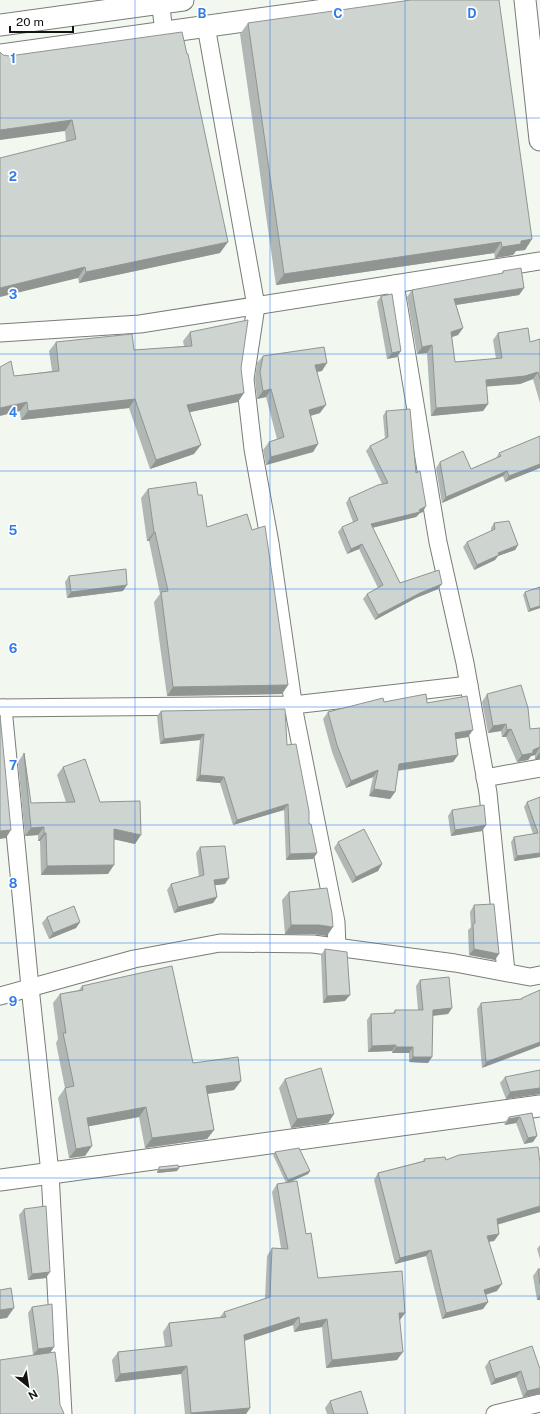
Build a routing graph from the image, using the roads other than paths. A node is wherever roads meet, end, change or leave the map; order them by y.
1 (183, 0) edge
2 (396, 0) edge
3 (525, 0) edge
4 (160, 2) edge
5 (0, 26) edge
6 (206, 26) junction
7 (164, 32) junction
8 (0, 55) edge
9 (540, 140) edge
10 (540, 261) edge
11 (395, 284) junction
12 (256, 306) junction
13 (0, 333) edge
14 (469, 685) junction
15 (294, 705) junction
16 (1, 708) edge
17 (540, 768) edge
18 (485, 778) junction
19 (337, 947) junction
20 (506, 972) junction
21 (540, 975) edge
22 (30, 987) junction
23 (0, 996) edge
24 (540, 1106) edge
25 (50, 1173) junction
26 (0, 1180) edge
27 (540, 1403) edge
28 (64, 1414) edge
29 (495, 1414) edge

1 - 4 street
2 - 6 street
3 - 9 street
4 - 5 street
4 - 7 street
6 - 7 street
6 - 12 street
7 - 8 street
10 - 11 street
11 - 12 street
11 - 14 street
12 - 13 street
12 - 15 street
14 - 15 street
14 - 18 street
15 - 16 street
15 - 19 street
16 - 22 street
17 - 18 street
18 - 20 street
19 - 20 street
19 - 22 street
20 - 21 street
22 - 23 street
22 - 25 street
24 - 25 street
25 - 26 street
25 - 28 street
27 - 29 street

